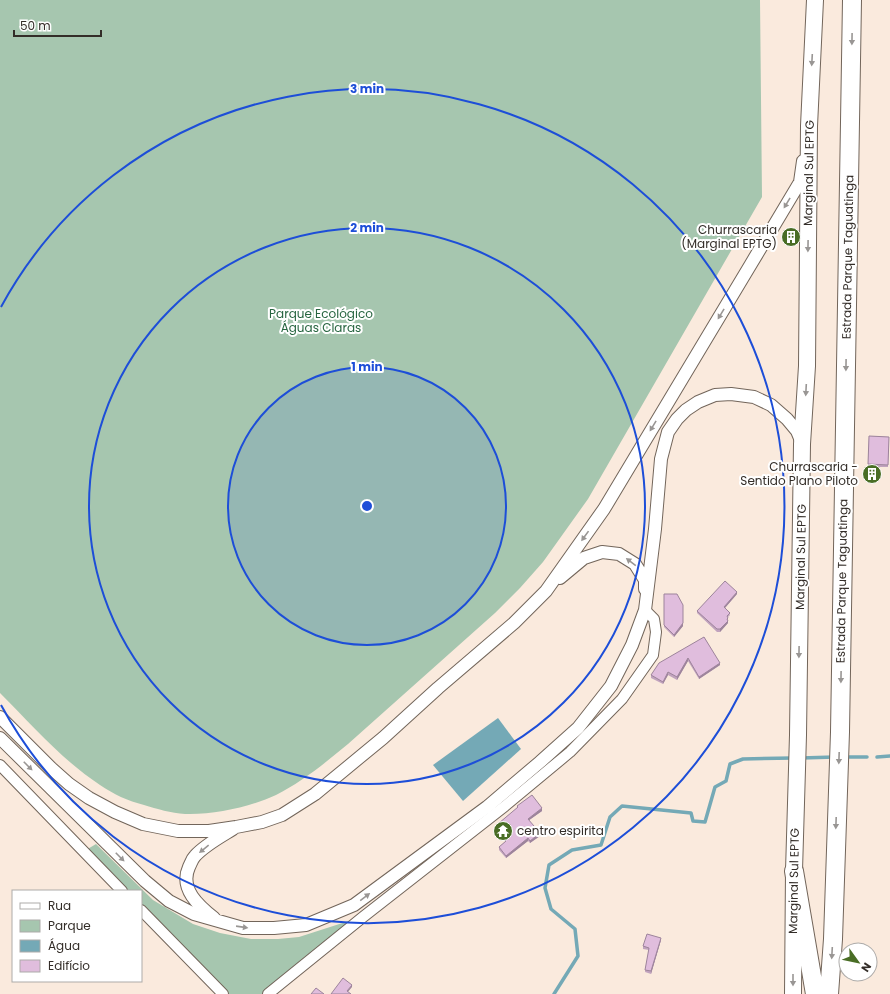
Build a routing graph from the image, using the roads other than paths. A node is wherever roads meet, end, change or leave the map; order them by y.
1 (815, 0) edge
2 (852, 0) edge
3 (809, 126) junction
4 (802, 444) junction
5 (546, 591) junction
6 (645, 610) junction
7 (0, 717) edge
8 (0, 738) edge
9 (0, 765) edge
10 (236, 828) junction
11 (794, 871) junction
12 (121, 890) edge
13 (142, 911) edge
14 (218, 921) junction
15 (223, 994) edge
16 (268, 994) edge
17 (793, 994) edge
18 (815, 994) edge
19 (829, 994) edge

1 -> 3 main road, Marginal Sul EPTG
2 -> 19 highway, Estrada Parque Taguatinga
3 -> 4 main road, Marginal Sul EPTG
3 -> 5 street
4 - 6 street
4 -> 11 main road, Marginal Sul EPTG
6 -> 5 street
5 - 10 street
14 -> 6 street
6 - 16 street
7 - 10 street
8 -> 14 street
9 - 12 street
10 -> 14 street
11 -> 17 main road, Marginal Sul EPTG
11 - 18 highway
13 - 15 street

